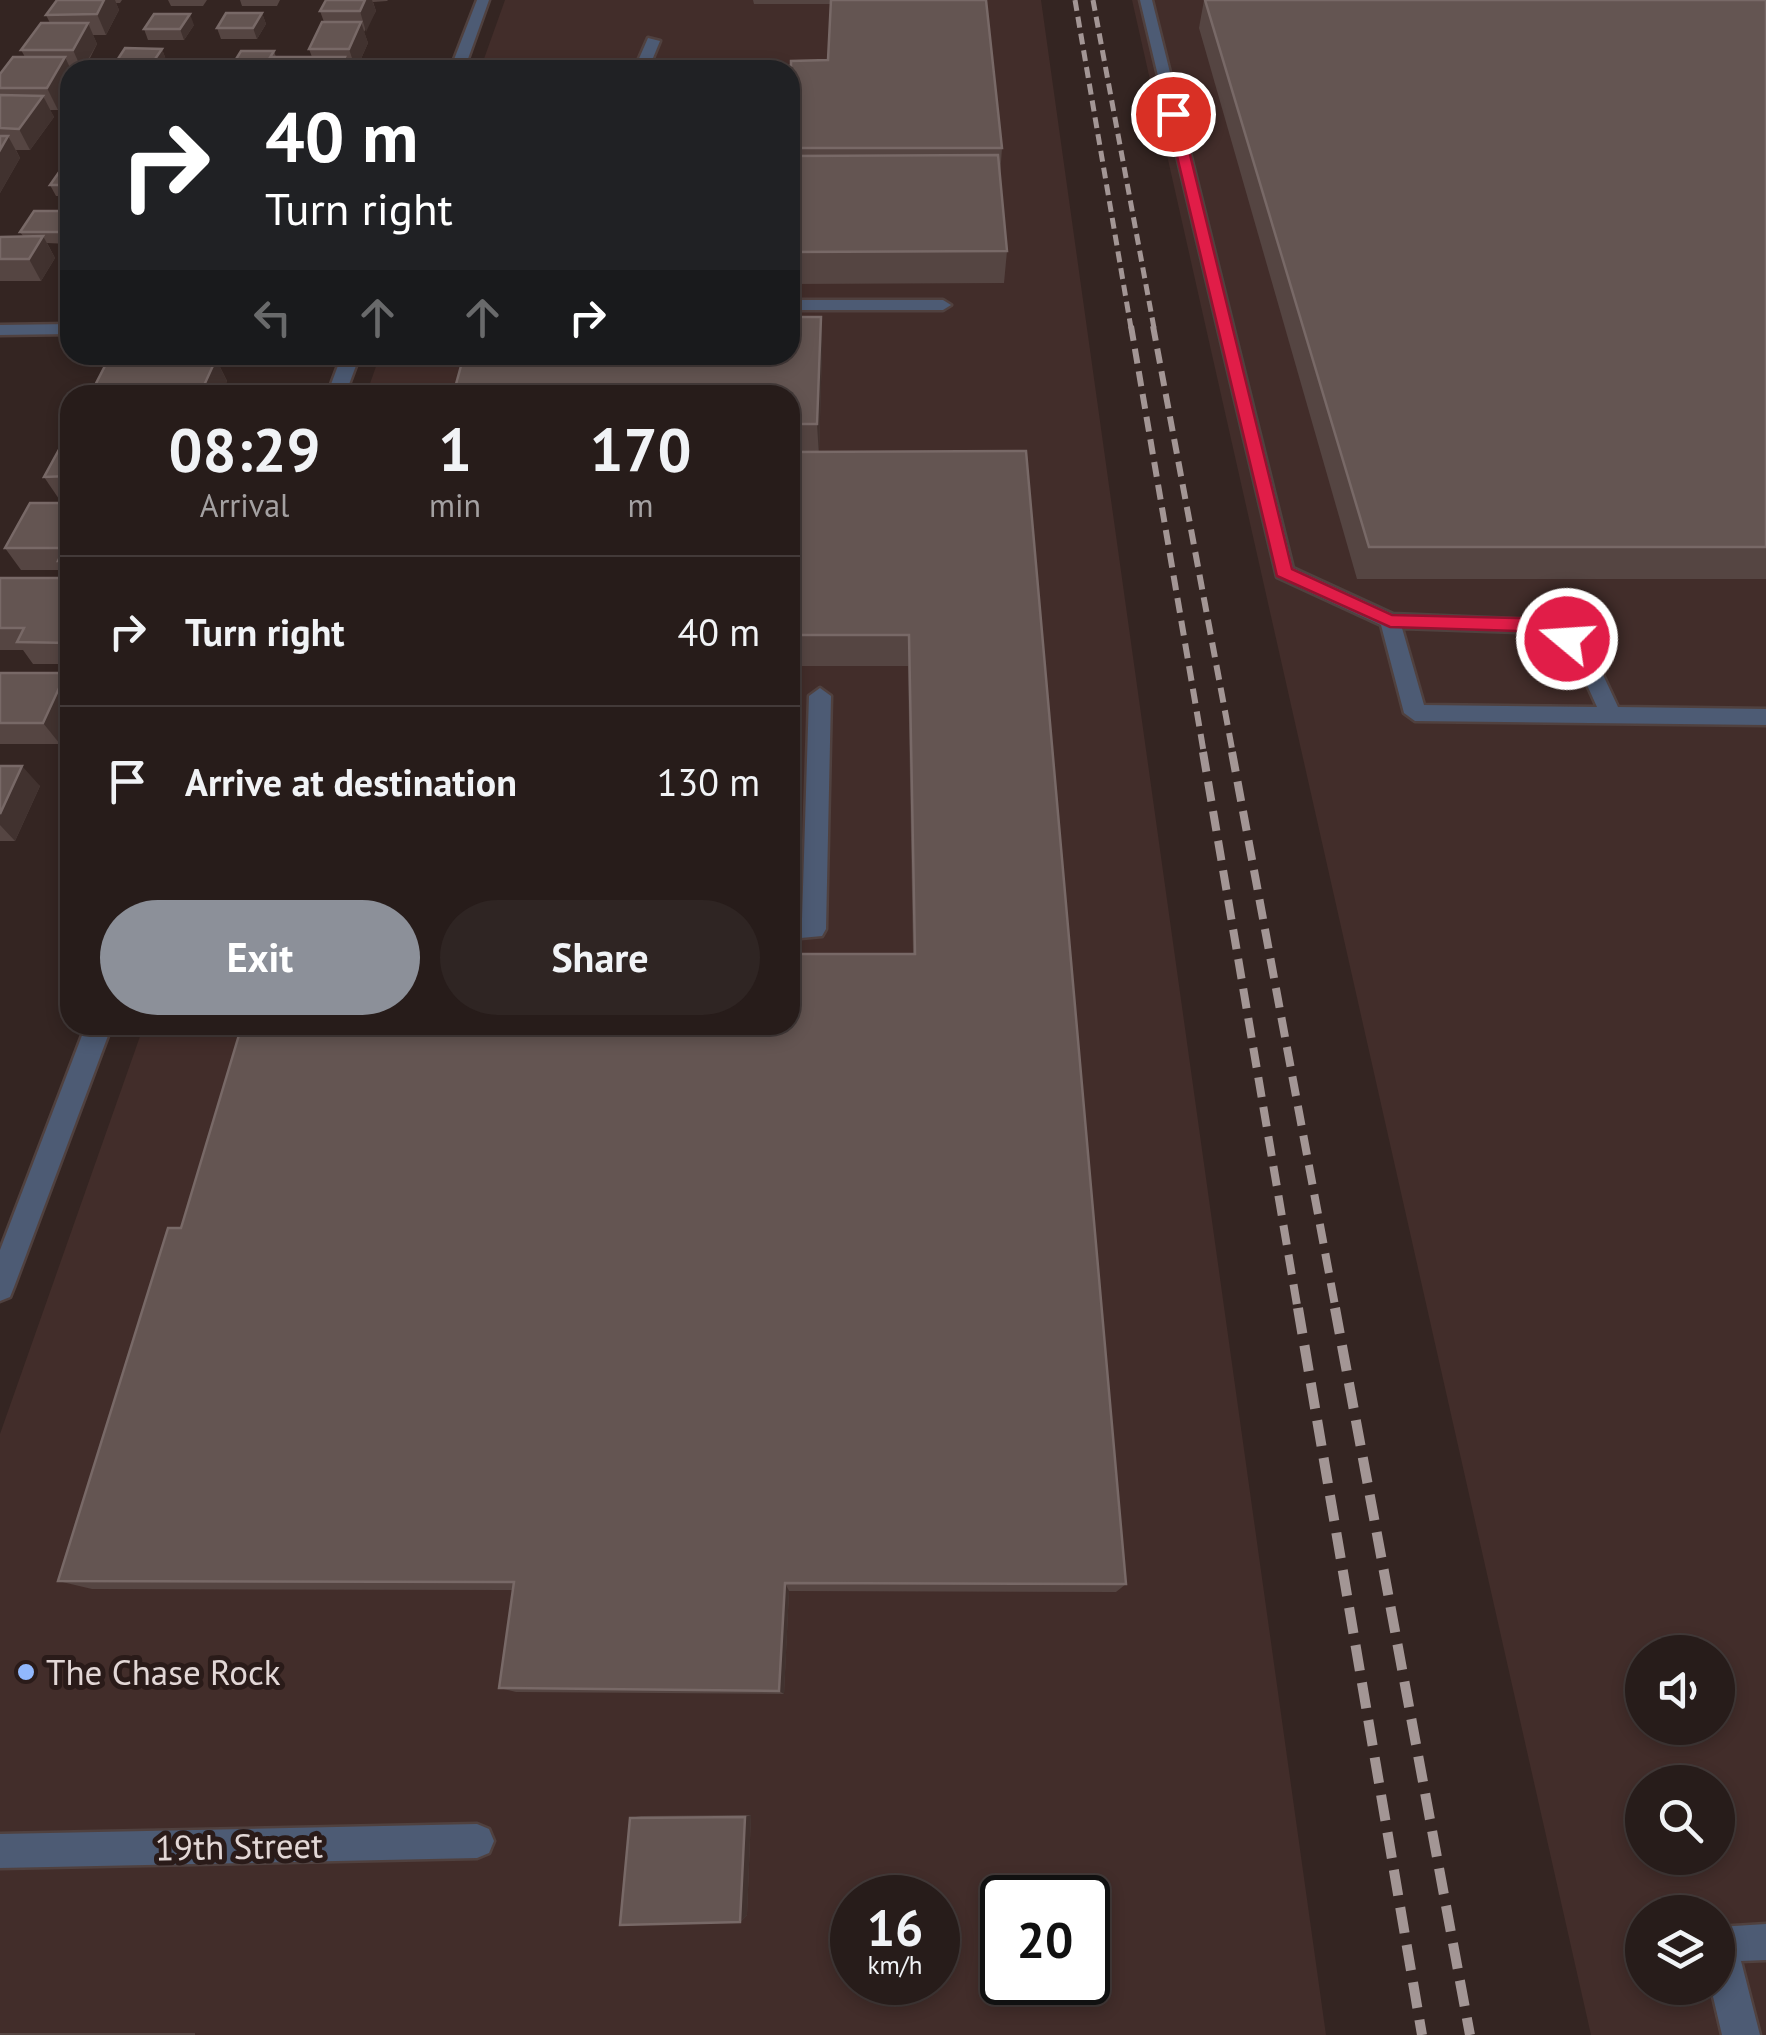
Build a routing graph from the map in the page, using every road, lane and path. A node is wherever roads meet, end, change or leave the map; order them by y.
1 (483, 0) edge
2 (1146, 0) edge
3 (653, 41) dead end
4 (461, 60) edge
5 (646, 60) edge
6 (943, 305) dead end
7 (800, 306) edge
8 (60, 329) edge
9 (0, 330) edge
10 (1390, 621) junction
11 (820, 696) dead end
12 (1611, 715) junction
13 (1766, 717) edge
14 (800, 930) edge
15 (95, 1035) edge
16 (0, 1287) edge
17 (477, 1842) dead end
18 (0, 1851) edge
19 (1766, 1942) edge
20 (1741, 2035) edge

1 - 4 street
2 - 10 street
3 - 5 street
6 - 7 street
8 - 9 street
10 - 12 street
10 - 12 street
11 - 14 street
12 - 13 street
15 - 16 street
17 - 18 street, 19th Street
19 - 20 street

